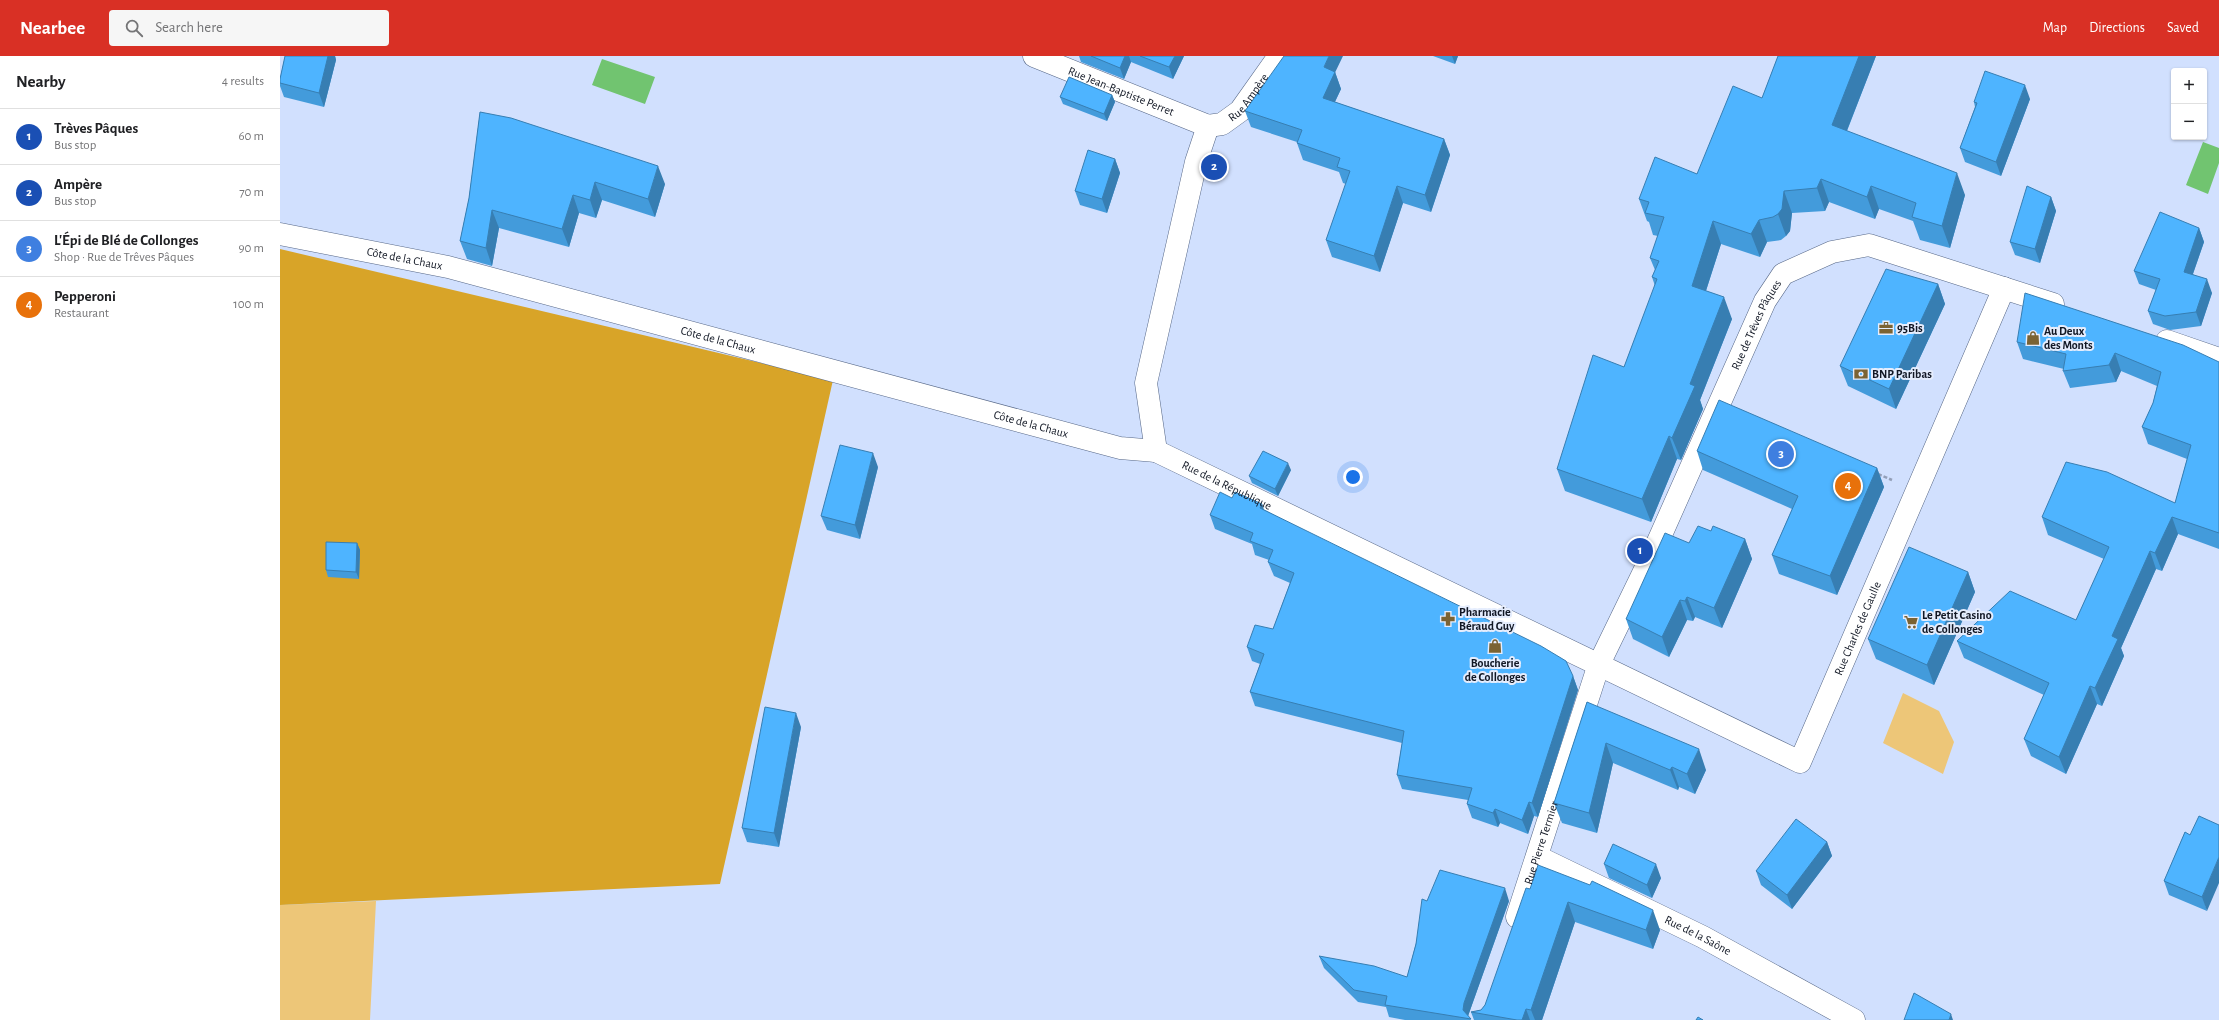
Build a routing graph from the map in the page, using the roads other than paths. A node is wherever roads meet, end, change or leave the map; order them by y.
1 (1034, 56) edge
2 (1279, 56) edge
3 (1208, 126) junction
4 (280, 234) edge
5 (2004, 288) junction
6 (2072, 310) edge
7 (2151, 336) edge
8 (2219, 359) edge
9 (1156, 451) junction
10 (1599, 664) junction
11 (1538, 857) junction
12 (1509, 938) edge
13 (1854, 1020) edge

1 - 3 street, Rue Jean-Baptiste Perret
2 - 3 street, Rue Ampère
3 - 9 street
4 - 9 street, Côte de la Chaux
5 - 6 street, Rue de Trêves Pâques
5 - 10 street, Rue de Trêves Pâques
5 - 10 street, Rue Charles de Gaulle
7 - 8 street
9 - 10 street, Rue de la République
10 - 11 street, Rue Pierre Termier
11 - 12 street, Rue Pierre Termier
11 - 13 street, Rue de la Saône

